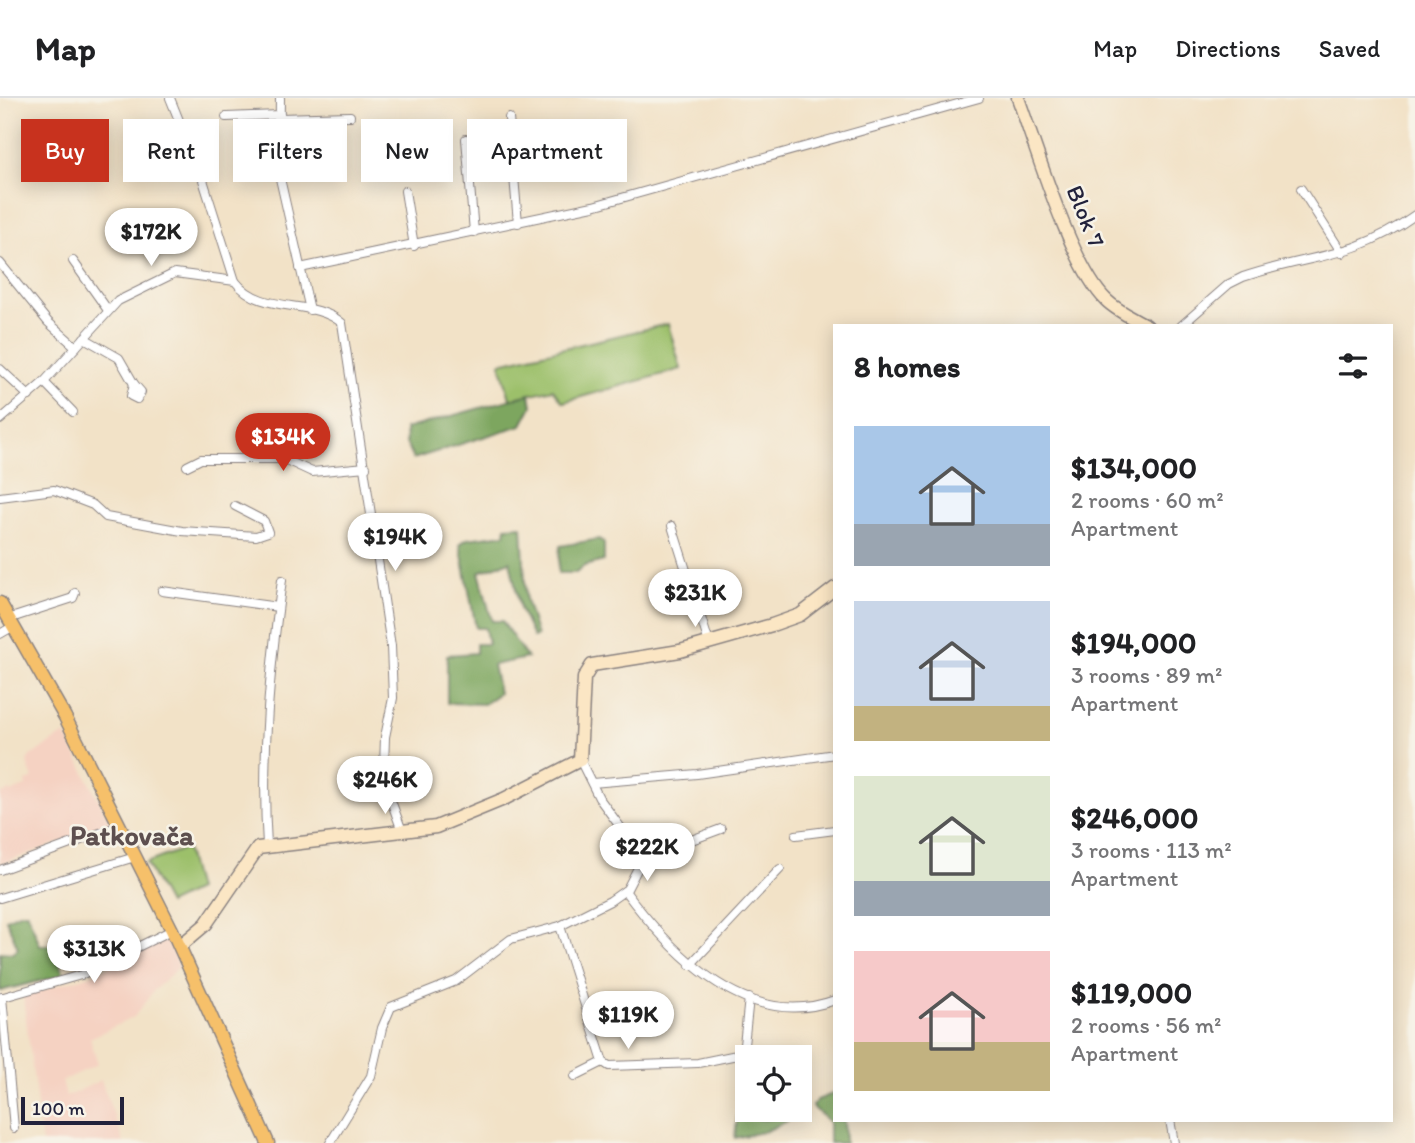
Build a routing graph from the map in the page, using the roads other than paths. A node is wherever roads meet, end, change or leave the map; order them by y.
1 (170, 98) edge
2 (280, 98) edge
3 (979, 98) edge
4 (1018, 98) edge
5 (350, 116) dead end
6 (226, 117) dead end
7 (280, 117) junction
8 (509, 118) dead end
9 (470, 182) edge
10 (1301, 189) dead end
11 (405, 191) dead end
12 (1415, 215) edge
13 (518, 223) junction
14 (474, 232) junction
15 (414, 246) junction
16 (1342, 254) junction
17 (73, 261) dead end
18 (0, 263) edge
19 (300, 268) junction
20 (235, 281) junction
21 (107, 309) junction
22 (310, 310) junction
23 (1144, 324) edge
24 (1183, 324) edge
25 (83, 338) junction
26 (76, 347) junction
27 (0, 369) edge
28 (44, 382) junction
29 (134, 384) dead end
30 (29, 396) junction
31 (73, 412) dead end
32 (0, 420) edge
33 (187, 466) dead end
34 (366, 467) junction
35 (0, 497) edge
36 (235, 506) dead end
37 (672, 526) dead end
38 (282, 580) dead end
39 (833, 590) edge
40 (162, 591) dead end
41 (75, 593) dead end
42 (0, 603) edge
43 (278, 607) junction
44 (10, 623) junction
45 (0, 634) edge
46 (709, 643) junction
47 (833, 754) edge
48 (580, 760) junction
49 (592, 783) junction
50 (119, 825) junction
51 (721, 830) dead end
52 (833, 830) edge
53 (402, 831) junction
54 (796, 835) dead end
55 (267, 845) junction
56 (135, 857) junction
57 (643, 858) junction
58 (780, 869) dead end
59 (0, 870) edge
60 (625, 891) junction
61 (0, 898) edge
62 (560, 926) junction
63 (172, 930) junction
64 (180, 946) junction
65 (690, 965) junction
66 (1, 998) edge
67 (749, 998) junction
68 (833, 1001) edge
69 (603, 1062) junction
70 (575, 1076) dead end
71 (1170, 1122) edge
72 (14, 1128) dead end
73 (268, 1143) edge
74 (330, 1143) edge
75 (1174, 1143) edge

1 - 20 street
2 - 7 street
3 - 13 street
4 - 23 street, Blok 7
5 - 7 street
6 - 7 street
7 - 19 street
8 - 13 street
9 - 14 street
10 - 16 street
11 - 15 street
12 - 16 street
13 - 14 street
14 - 15 street
15 - 19 street
16 - 24 street
17 - 21 street
18 - 26 street
19 - 22 street
20 - 21 street
20 - 22 street
21 - 25 street
22 - 34 street
25 - 26 street
25 - 29 street
26 - 28 street
27 - 30 street
28 - 30 street
28 - 31 street
30 - 32 street
33 - 34 street
34 - 53 street
35 - 36 street
37 - 46 street
38 - 43 street
39 - 46 street
40 - 43 street
41 - 44 street
42 - 44 main road
43 - 55 street
44 - 45 street
44 - 50 main road
46 - 48 street
47 - 49 street
48 - 49 street
48 - 53 street
49 - 57 street
50 - 56 main road
50 - 59 street
51 - 57 street
52 - 54 street
53 - 55 street
55 - 64 street
56 - 61 street
56 - 63 main road
57 - 60 street
58 - 65 street
60 - 62 street
60 - 65 street
62 - 69 street
62 - 74 street
63 - 64 main road
63 - 66 street
64 - 73 main road
65 - 67 street
66 - 72 street
67 - 68 street
67 - 69 street
69 - 70 street
71 - 75 street

